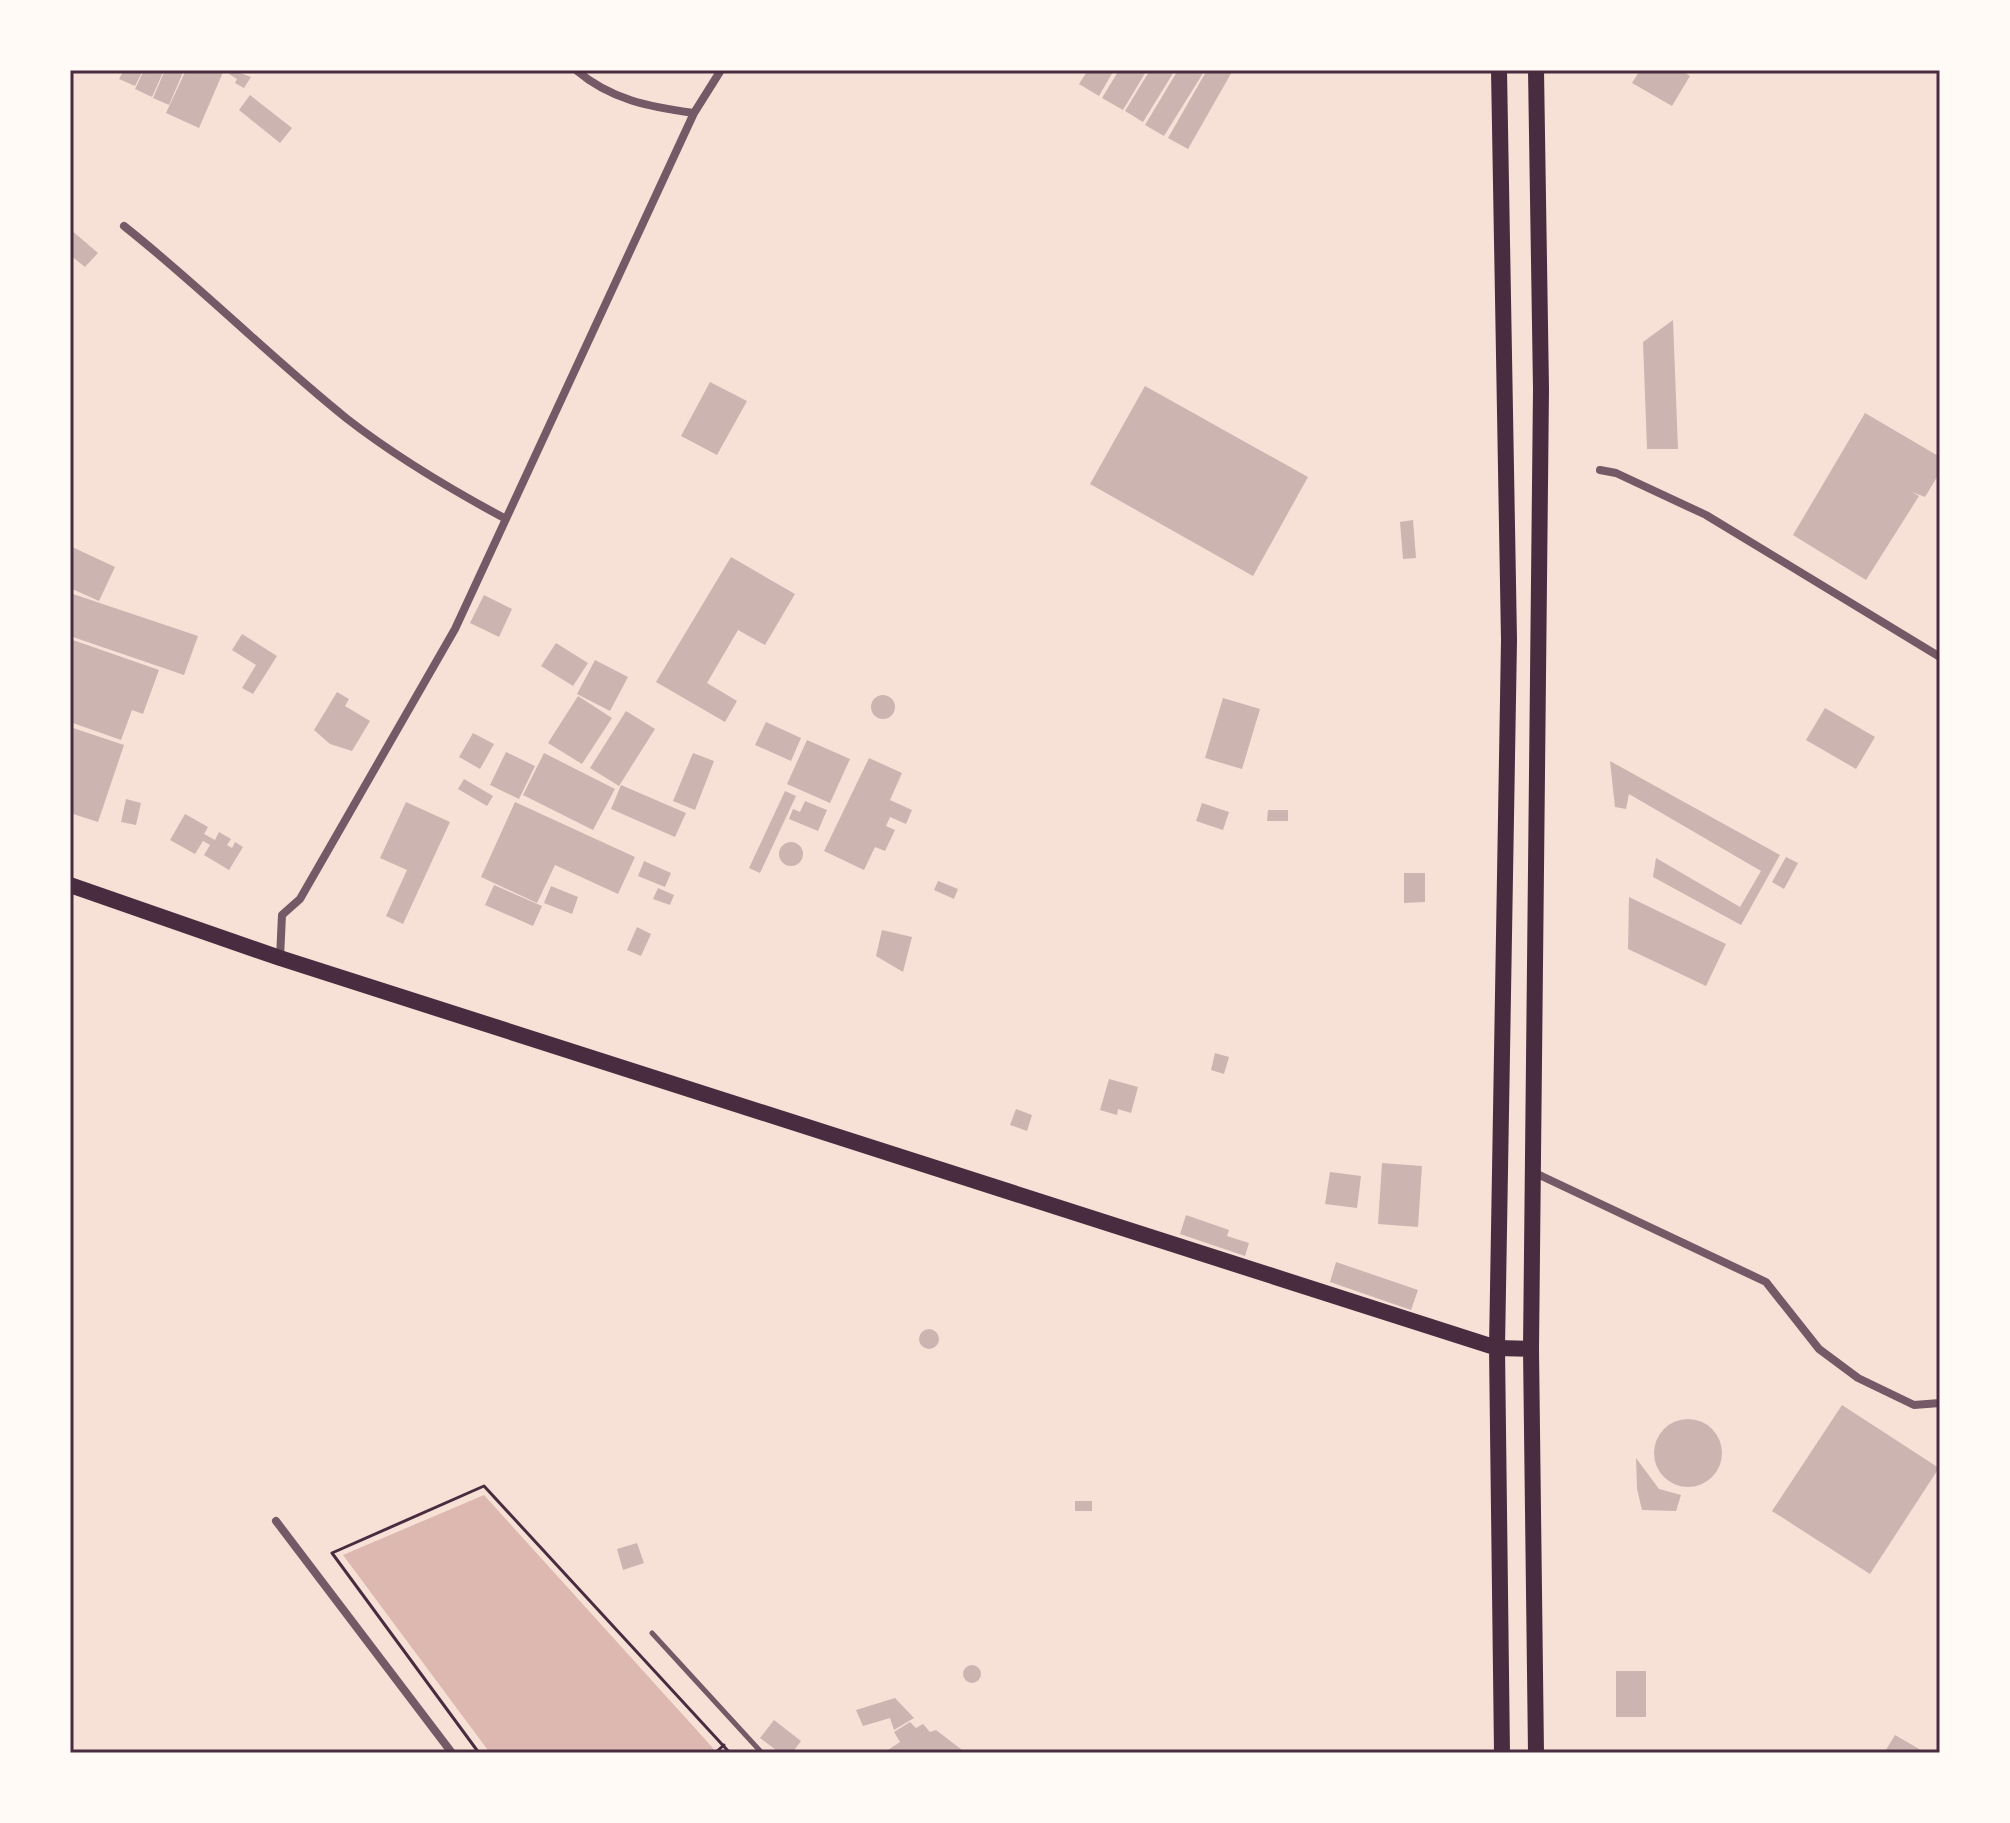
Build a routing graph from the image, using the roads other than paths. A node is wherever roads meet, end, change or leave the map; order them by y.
1 (576, 70) edge
2 (721, 70) edge
3 (1499, 70) edge
4 (1536, 70) edge
5 (694, 113) junction
6 (124, 226) dead end
7 (1600, 470) dead end
8 (506, 519) junction
9 (1940, 657) edge
10 (70, 885) edge
11 (280, 958) junction
12 (1533, 1171) junction
13 (1497, 1348) junction
14 (1531, 1349) junction
15 (1940, 1403) edge
16 (276, 1521) dead end
17 (652, 1633) dead end
18 (452, 1753) edge
19 (762, 1753) edge
20 (1502, 1753) edge
21 (1536, 1753) edge

1 - 5 street
2 - 5 street
3 - 13 highway
4 - 12 highway
5 - 8 street
6 - 8 street
7 - 9 street
8 - 11 street
10 - 11 highway
11 - 13 highway
12 - 14 highway
12 - 15 street
13 - 14 highway
13 - 20 highway
14 - 21 highway
16 - 18 street
17 - 19 lane

